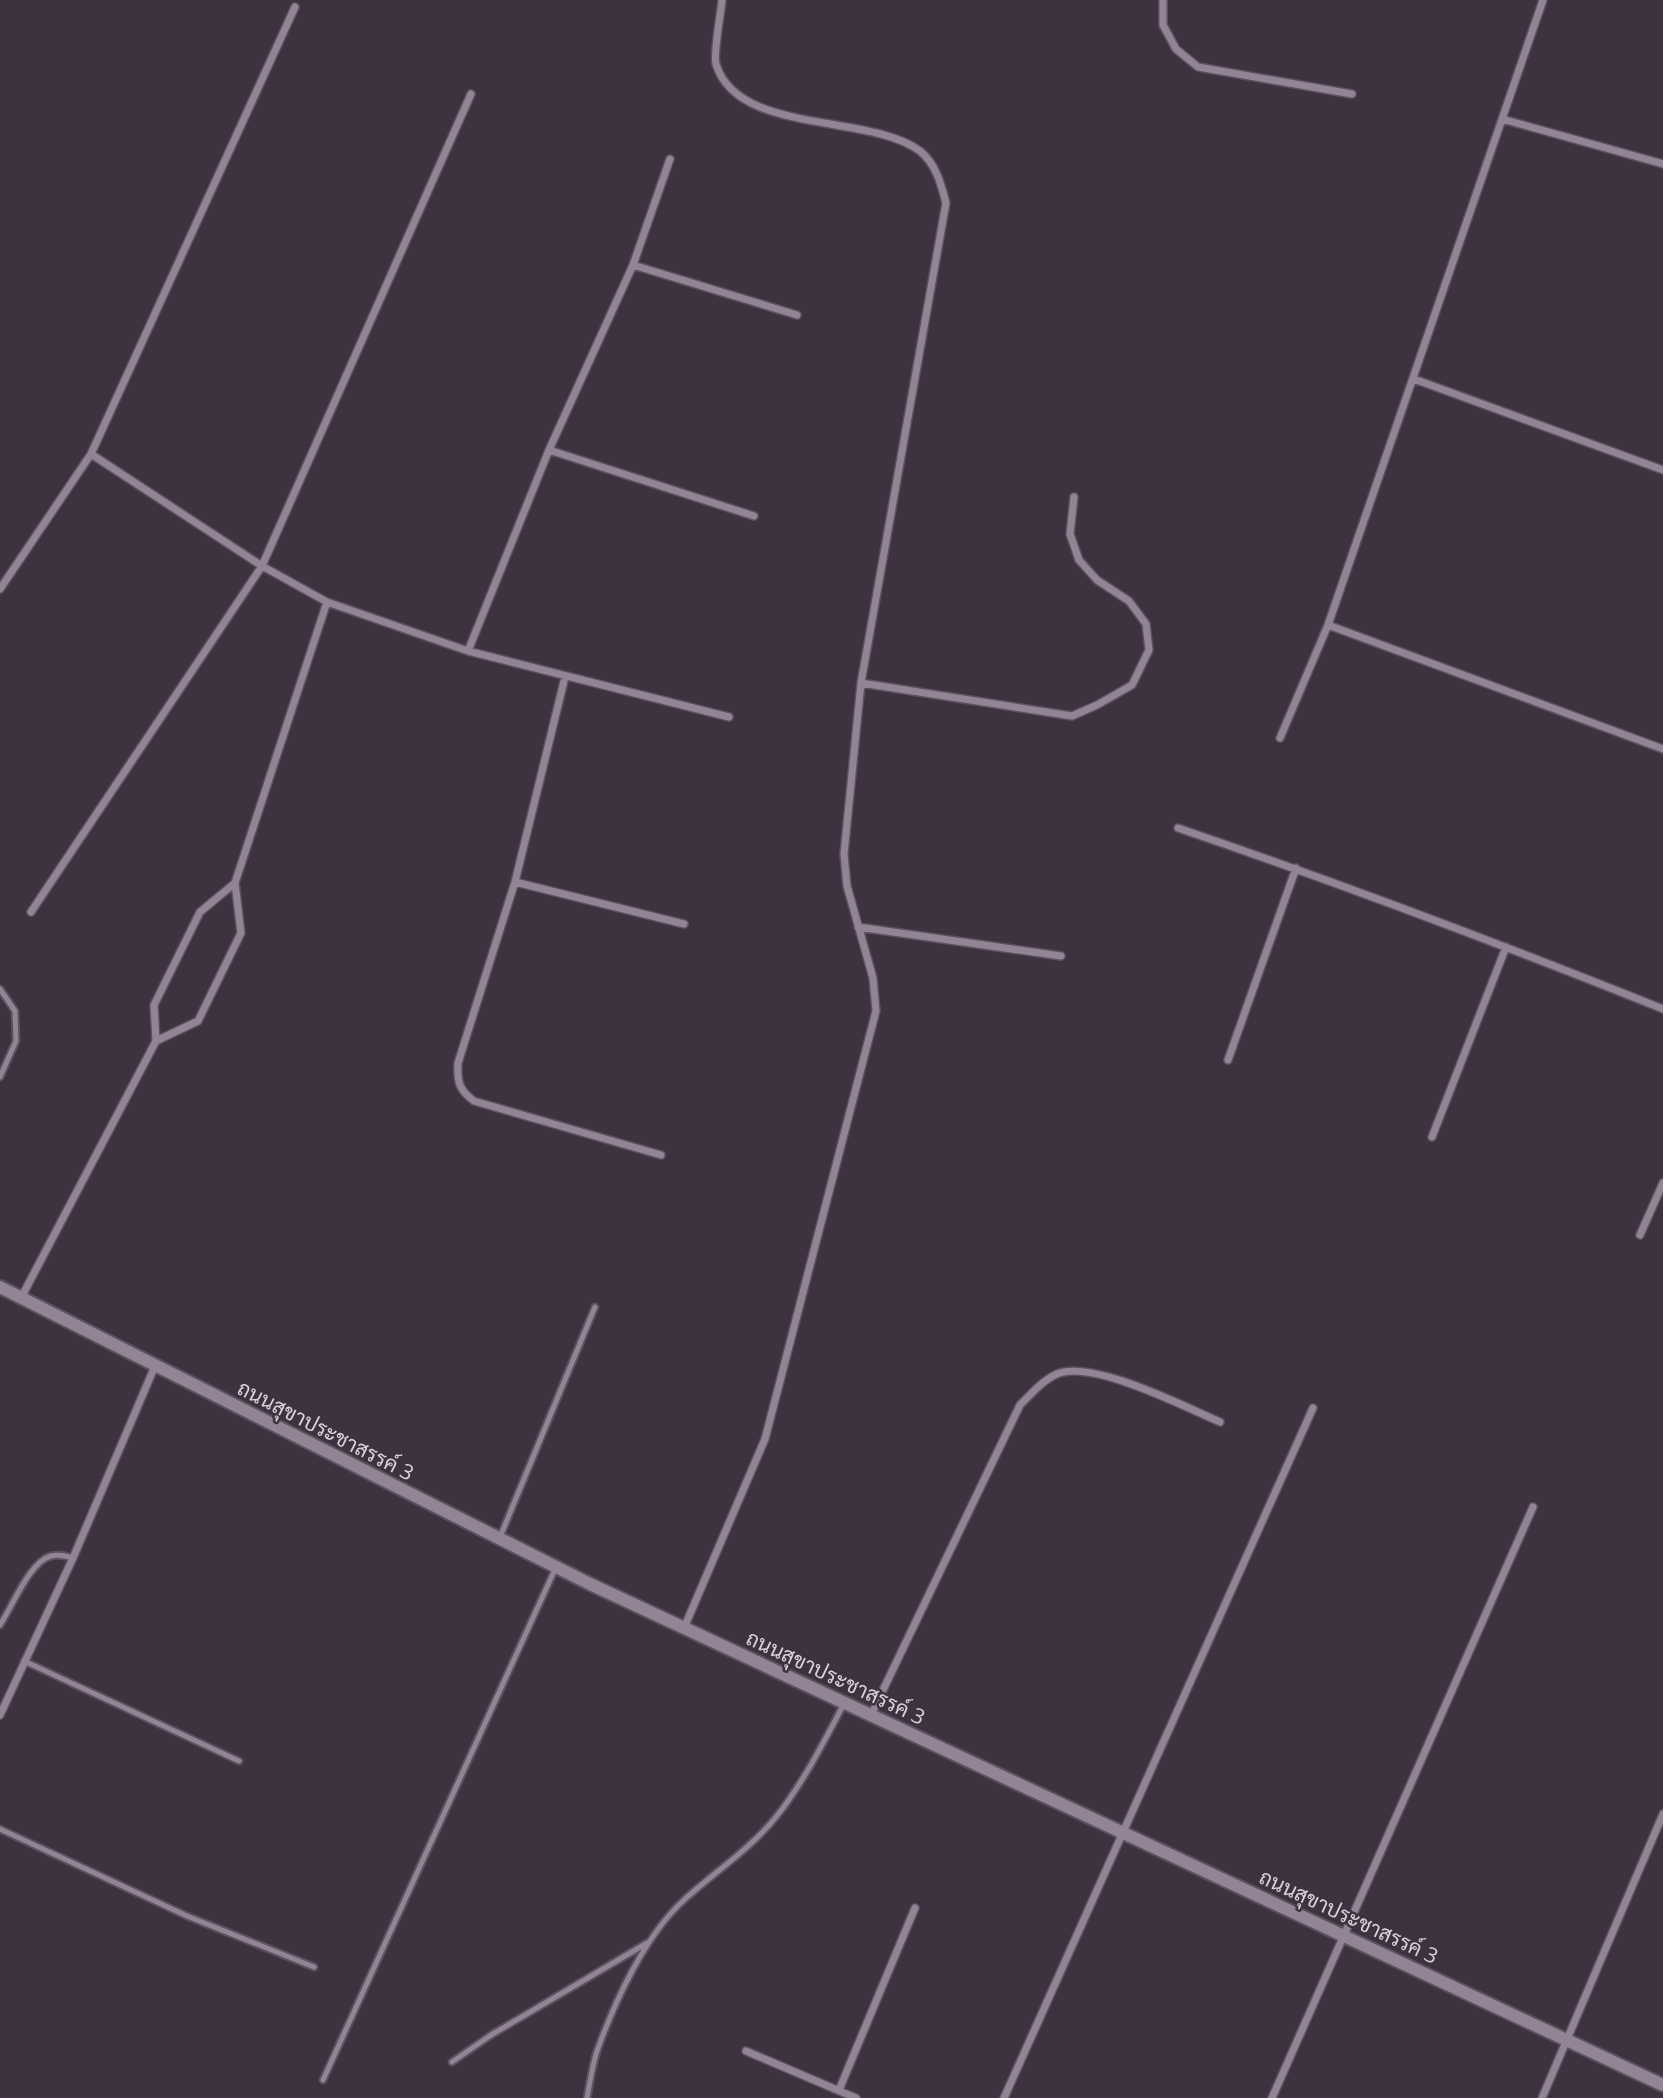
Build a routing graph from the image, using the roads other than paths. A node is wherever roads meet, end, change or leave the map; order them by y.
1 (722, 0) edge
2 (1163, 0) edge
3 (1543, 0) edge
4 (295, 8) dead end
5 (471, 94) dead end
6 (1352, 94) dead end
7 (1502, 119) junction
8 (670, 159) dead end
9 (1663, 164) edge
10 (633, 265) junction
11 (797, 315) dead end
12 (1414, 379) junction
13 (549, 450) junction
14 (91, 454) junction
15 (1663, 470) edge
16 (1073, 497) dead end
17 (754, 516) dead end
18 (262, 566) junction
19 (0, 589) edge
20 (327, 602) junction
21 (1328, 625) junction
22 (468, 651) junction
23 (565, 677) junction
24 (861, 683) junction
25 (729, 717) dead end
26 (1280, 738) dead end
27 (1663, 749) edge
28 (1178, 828) dead end
29 (1296, 868) junction
30 (515, 881) junction
31 (235, 883) junction
32 (31, 912) dead end
33 (684, 924) dead end
34 (858, 927) junction
35 (1506, 947) junction
36 (1062, 956) dead end
37 (0, 989) edge
38 (1663, 1009) edge
39 (156, 1041) junction
40 (1228, 1060) dead end
41 (0, 1077) edge
42 (1432, 1137) dead end
43 (661, 1155) dead end
44 (1663, 1183) edge
45 (1640, 1235) dead end
46 (0, 1287) edge
47 (20, 1298) junction
48 (595, 1307) dead end
49 (155, 1366) junction
50 (1313, 1408) dead end
51 (1220, 1422) dead end
52 (1533, 1507) dead end
53 (499, 1538) junction
54 (73, 1558) junction
55 (556, 1567) junction
56 (0, 1625) edge
57 (684, 1628) junction
58 (24, 1661) junction
59 (845, 1702) junction
60 (871, 1714) junction
61 (0, 1715) edge
62 (239, 1761) dead end
63 (1663, 1814) edge
64 (0, 1829) edge
65 (1125, 1832) junction
66 (915, 1908) dead end
67 (1344, 1935) junction
68 (650, 1941) junction
69 (314, 1967) dead end
70 (1567, 2040) junction
71 (746, 2051) dead end
72 (452, 2062) dead end
73 (323, 2080) dead end
74 (1663, 2085) edge
75 (839, 2090) junction
76 (587, 2098) edge
77 (856, 2098) edge
78 (1004, 2098) edge
79 (1272, 2098) edge
80 (1542, 2098) edge

1 - 24 street
2 - 6 street
3 - 7 street
4 - 14 street
5 - 18 street
7 - 9 street
7 - 12 street
8 - 10 street
10 - 11 street
10 - 13 street
12 - 15 street
12 - 21 street
13 - 17 street
13 - 22 street
14 - 18 street
14 - 19 street
16 - 24 street
18 - 20 street
18 - 32 street
20 - 22 street
20 - 31 street
21 - 26 street
21 - 27 street
22 - 23 street
23 - 25 street
23 - 30 street
24 - 34 street
28 - 29 street
29 - 35 street
29 - 40 street
30 - 33 street
30 - 43 street
31 - 39 street
31 - 39 street
34 - 36 street
34 - 57 street
35 - 38 street
35 - 42 street
37 - 41 lane
39 - 47 street
44 - 45 street
46 - 47 street, ถนนสุขาประชาสรรค์ 3
47 - 49 street, ถนนสุขาประชาสรรค์ 3
48 - 53 lane
49 - 53 street, ถนนสุขาประชาสรรค์ 3
49 - 54 street
50 - 65 street
51 - 60 street
52 - 67 street
53 - 55 street, ถนนสุขาประชาสรรค์ 3
54 - 56 lane
54 - 58 street
55 - 57 street, ถนนสุขาประชาสรรค์ 3
55 - 73 lane
57 - 59 street, ถนนสุขาประชาสรรค์ 3
58 - 61 street
58 - 62 lane
59 - 60 street, ถนนสุขาประชาสรรค์ 3
59 - 68 lane
60 - 65 street, ถนนสุขาประชาสรรค์ 3
63 - 70 street
64 - 69 lane
65 - 67 street, ถนนสุขาประชาสรรค์ 3
65 - 78 street
66 - 75 street
67 - 70 street, ถนนสุขาประชาสรรค์ 3
67 - 79 street
68 - 72 lane
68 - 76 lane
70 - 74 street, ถนนสุขาประชาสรรค์ 3
70 - 80 street
71 - 75 street
75 - 77 street

